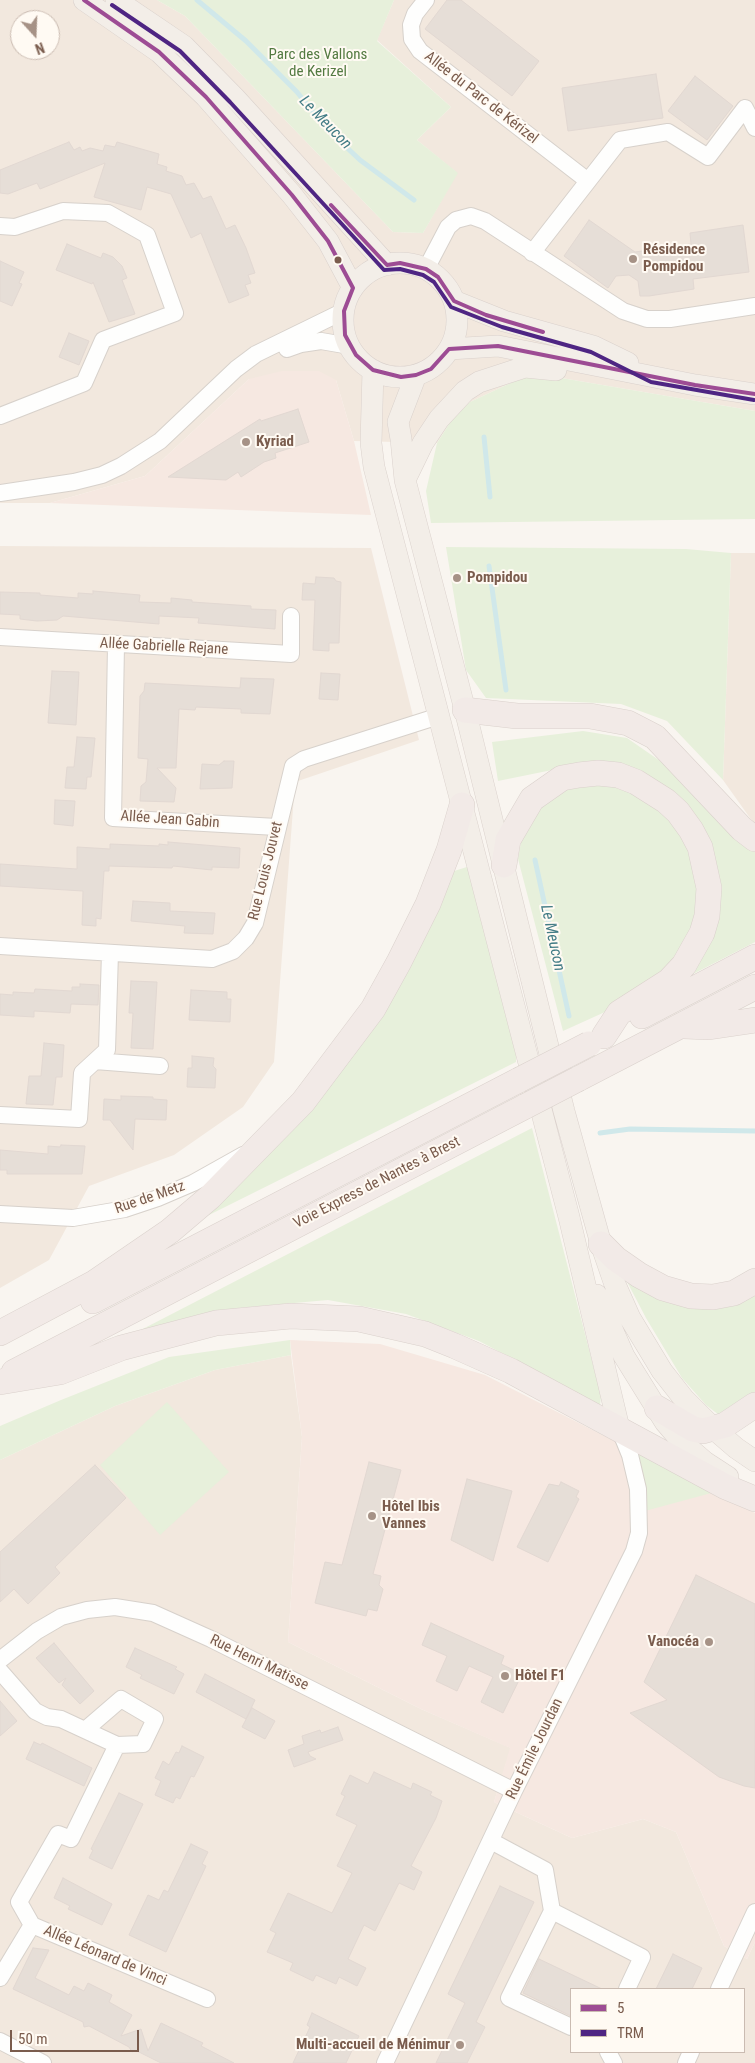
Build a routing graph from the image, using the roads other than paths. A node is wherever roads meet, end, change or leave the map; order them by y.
1 (84, 0) edge
2 (116, 0) edge
3 (426, 0) edge
4 (755, 128) edge
5 (588, 181) junction
6 (0, 226) edge
7 (532, 253) junction
8 (387, 265) junction
9 (426, 269) junction
10 (353, 288) junction
11 (454, 301) junction
12 (755, 306) edge
13 (344, 311) junction
14 (350, 346) junction
15 (449, 349) junction
16 (236, 369) junction
17 (373, 370) junction
18 (416, 375) junction
19 (653, 376) junction
20 (755, 394) edge
21 (0, 416) edge
22 (405, 480) junction
23 (0, 493) edge
24 (291, 616) dead end
25 (0, 637) edge
26 (116, 645) junction
27 (465, 710) junction
28 (439, 716) junction
29 (462, 805) junction
30 (277, 827) junction
31 (755, 840) edge
32 (504, 865) junction
33 (0, 946) edge
34 (110, 953) junction
35 (755, 957) edge
36 (755, 987) edge
37 (755, 1020) edge
38 (679, 1026) junction
39 (596, 1040) junction
40 (94, 1061) junction
41 (160, 1066) dead end
42 (0, 1115) edge
43 (261, 1147) junction
44 (0, 1214) edge
45 (568, 1217) junction
46 (601, 1244) junction
47 (755, 1282) edge
48 (0, 1334) edge
49 (0, 1349) edge
50 (0, 1381) edge
51 (755, 1404) edge
52 (657, 1408) junction
53 (619, 1428) junction
54 (714, 1429) junction
55 (755, 1461) edge
56 (755, 1497) edge
57 (0, 1660) edge
58 (0, 1670) edge
59 (85, 1730) junction
60 (117, 1745) junction
61 (514, 1791) junction
62 (491, 1840) junction
63 (552, 1911) junction
64 (755, 1912) edge
65 (32, 1926) junction
66 (0, 1978) edge
67 (627, 1988) edge
68 (719, 1988) edge
69 (207, 1999) dead end
70 (570, 2027) edge
71 (0, 2040) edge
72 (43, 2063) edge
73 (385, 2063) edge

1 - 10 main road
2 - 8 main road
3 - 5 street, Allée du Parc de Kérizel
4 - 5 street
5 - 7 street
6 - 21 street
7 - 9 street
7 - 12 street
8 - 9 main road
8 - 10 main road
9 - 11 main road
10 - 13 main road
11 - 15 main road
11 - 19 main road
13 - 14 main road
13 - 16 street
14 - 16 street
14 - 17 main road
15 - 18 main road
15 - 19 main road
16 - 23 street
17 - 18 main road
17 - 28 main road
18 - 22 main road
19 - 20 main road
19 - 22 main road
22 - 27 main road
24 - 26 street, Allée Gabrielle Rejane
25 - 26 street, Allée Gabrielle Rejane
26 - 30 street, Allée Jean Gabin
27 - 31 highway
27 - 32 main road
28 - 29 main road
28 - 30 street, Rue Louis Jouvet
29 - 43 highway
29 - 45 main road
30 - 34 street, Rue Louis Jouvet
32 - 39 highway
32 - 46 main road
33 - 34 street, Rue Louis Jouvet
34 - 40 street
35 - 39 highway, Voie Express de Nantes à Brest
36 - 38 highway, Voie Express de Nantes à Brest
37 - 38 highway
38 - 50 highway, Voie Express de Nantes à Brest, bridge
39 - 49 highway, Voie Express de Nantes à Brest, bridge
40 - 41 street
40 - 42 street
43 - 44 street, Rue de Metz
43 - 48 highway
45 - 52 main road
45 - 53 main road
46 - 47 highway
46 - 54 main road
50 - 53 highway
51 - 54 highway
52 - 54 highway
52 - 56 main road
53 - 56 highway
53 - 61 street, Rue Émile Jourdan
54 - 55 main road
57 - 61 street, Rue Henri Matisse
58 - 59 street
59 - 60 street
59 - 60 street
60 - 65 street
61 - 62 street, Rue Émile Jourdan
62 - 63 street
62 - 73 street, Rue Émile Jourdan
63 - 67 street
63 - 70 street
64 - 68 street
65 - 66 street, Allée Léonard de Vinci
65 - 69 street, Allée Léonard de Vinci
71 - 72 street

